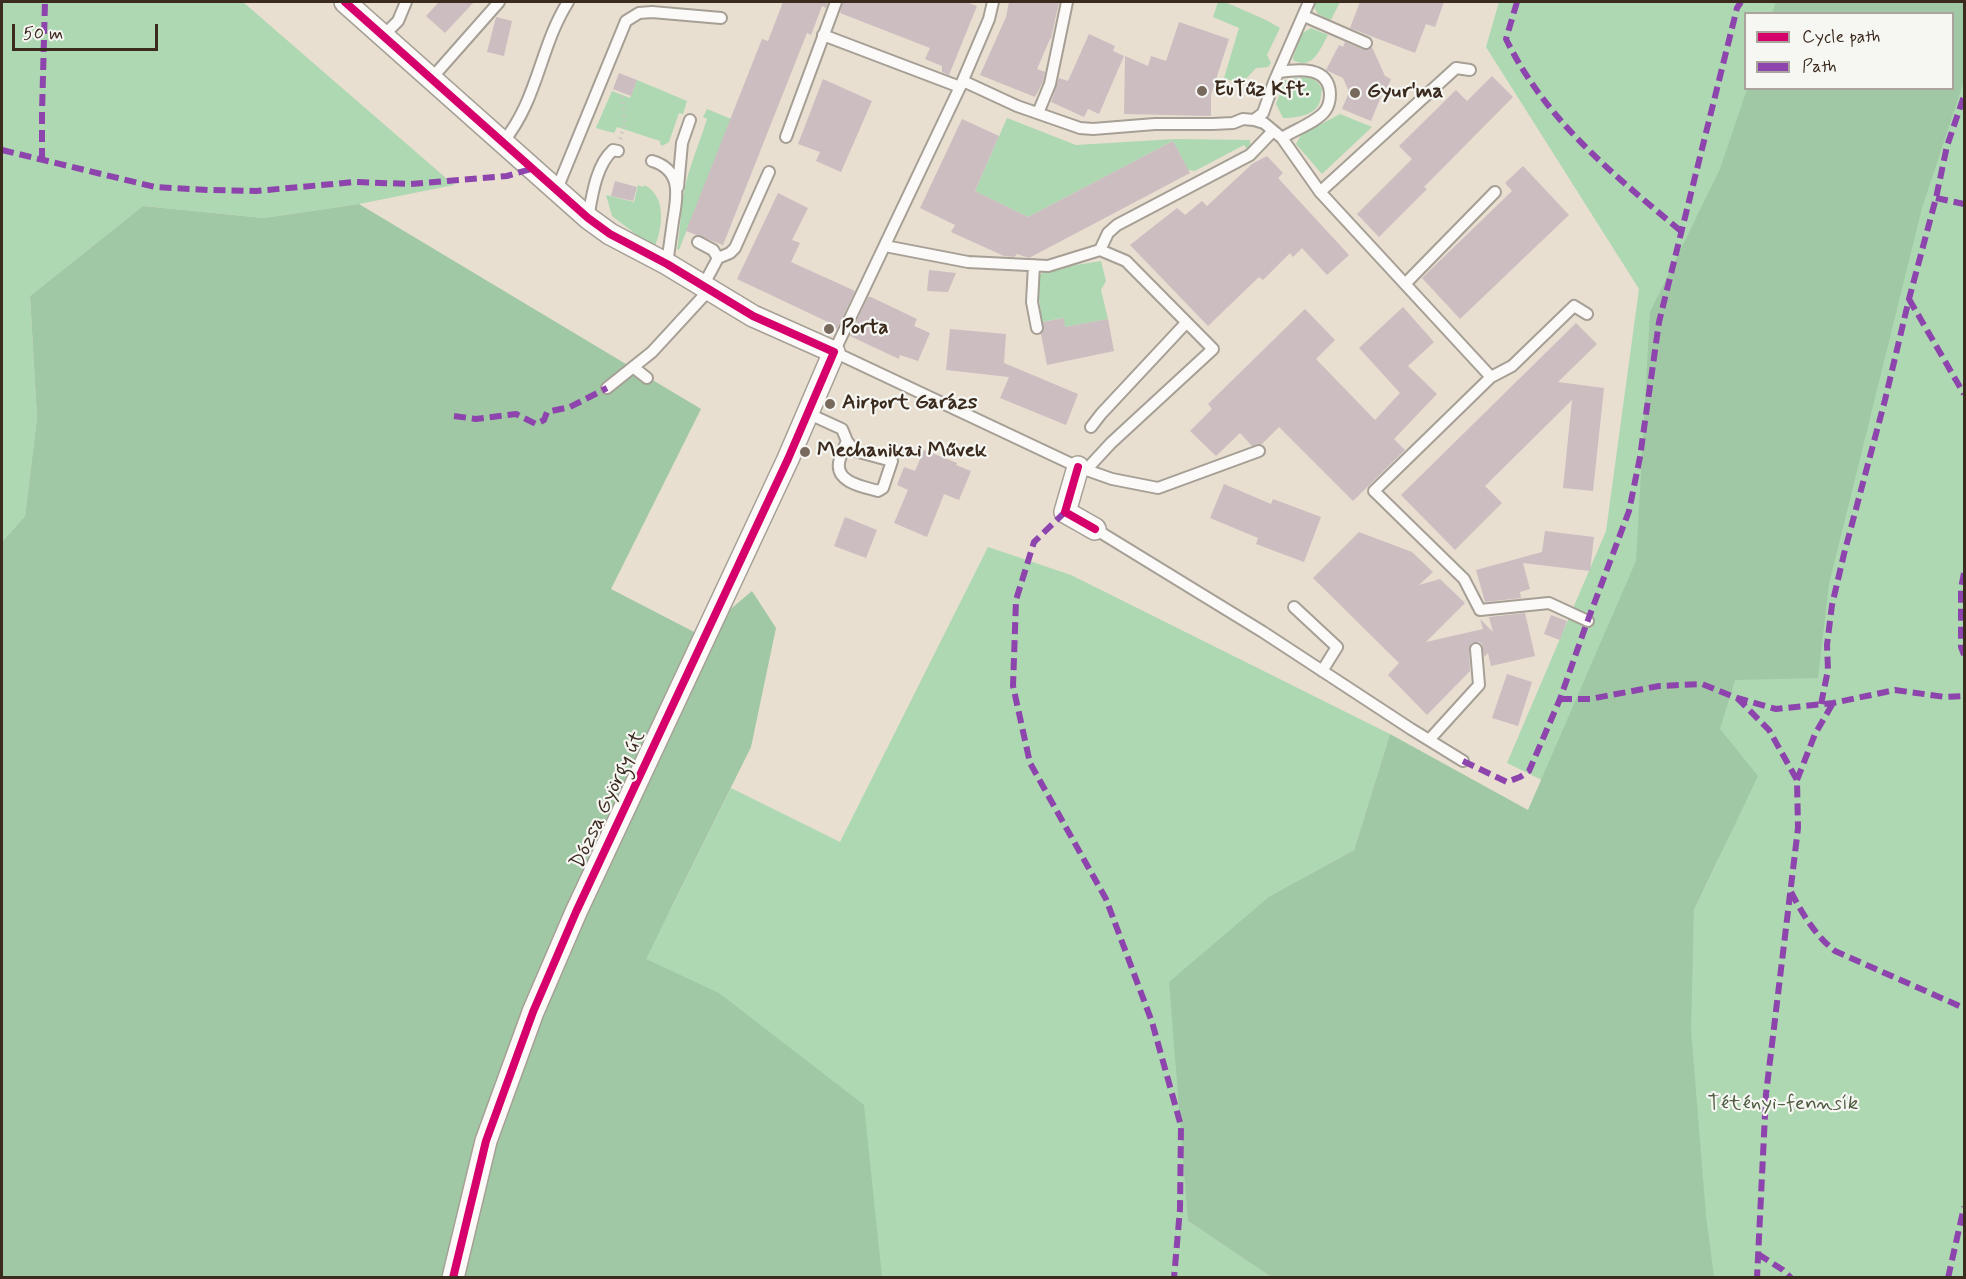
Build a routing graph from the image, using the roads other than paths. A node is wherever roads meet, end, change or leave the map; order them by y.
1 (345, 2) edge
2 (406, 2) edge
3 (499, 2) edge
4 (568, 2) edge
5 (836, 2) edge
6 (993, 2) edge
7 (1067, 2) edge
8 (1309, 2) edge
9 (1304, 16) junction
10 (721, 18) dead end
11 (823, 35) junction
12 (383, 36) junction
13 (1366, 43) dead end
14 (1470, 70) dead end
15 (1279, 72) junction
16 (431, 79) junction
17 (962, 84) junction
18 (1038, 113) junction
19 (690, 120) dead end
20 (1254, 120) junction
21 (1278, 135) junction
22 (786, 136) dead end
23 (503, 142) junction
24 (617, 151) road end
25 (652, 161) dead end
26 (769, 172) dead end
27 (557, 189) junction
28 (1320, 192) junction
29 (1495, 192) dead end
30 (677, 193) junction
31 (588, 218) junction
32 (698, 242) dead end
33 (885, 246) junction
34 (1100, 250) junction
35 (718, 258) junction
36 (667, 264) junction
37 (1034, 265) junction
38 (1405, 284) junction
39 (706, 287) junction
40 (1587, 314) dead end
41 (1186, 323) junction
42 (1037, 328) dead end
43 (834, 352) junction
44 (633, 367) junction
45 (1491, 377) junction
46 (647, 378) dead end
47 (607, 388) dead end
48 (807, 413) junction
49 (1091, 427) dead end
50 (847, 441) junction
51 (1259, 451) dead end
52 (1082, 469) junction
53 (1095, 529) joint
54 (1294, 607) dead end
55 (1588, 621) dead end
56 (1476, 649) dead end
57 (1322, 671) junction
58 (1429, 740) junction
59 (1463, 760) dead end
60 (453, 1278) edge

1 - 12 street
2 - 12 lane
3 - 16 lane
4 - 23 lane
5 - 11 lane
6 - 17 lane
7 - 18 lane
8 - 9 lane
9 - 13 lane
9 - 15 lane
10 - 27 lane
11 - 17 lane
11 - 22 lane
12 - 16 street
14 - 28 lane
15 - 20 lane
15 - 21 lane
16 - 23 street
17 - 18 lane
17 - 33 lane
18 - 20 lane
19 - 30 lane
20 - 21 lane
21 - 28 lane
21 - 34 lane
23 - 27 street
24 - 31 lane
25 - 30 lane
26 - 35 lane
27 - 31 street
28 - 38 lane
29 - 38 lane
30 - 36 lane
31 - 36 street
32 - 35 lane
33 - 37 lane
33 - 43 lane
34 - 37 lane
34 - 41 lane
35 - 39 lane
36 - 39 street
37 - 42 lane
38 - 45 lane
39 - 43 street
39 - 44 lane
40 - 45 lane
41 - 49 lane
41 - 52 lane
43 - 48 street, Dózsa György út
43 - 52 lane
44 - 46 lane
44 - 47 lane
45 - 55 lane
48 - 50 lane
48 - 60 street, Dózsa György út
50 - 50 lane
51 - 52 lane
52 - 53 street
53 - 57 lane
54 - 57 lane
56 - 58 lane
57 - 58 lane
58 - 59 lane

